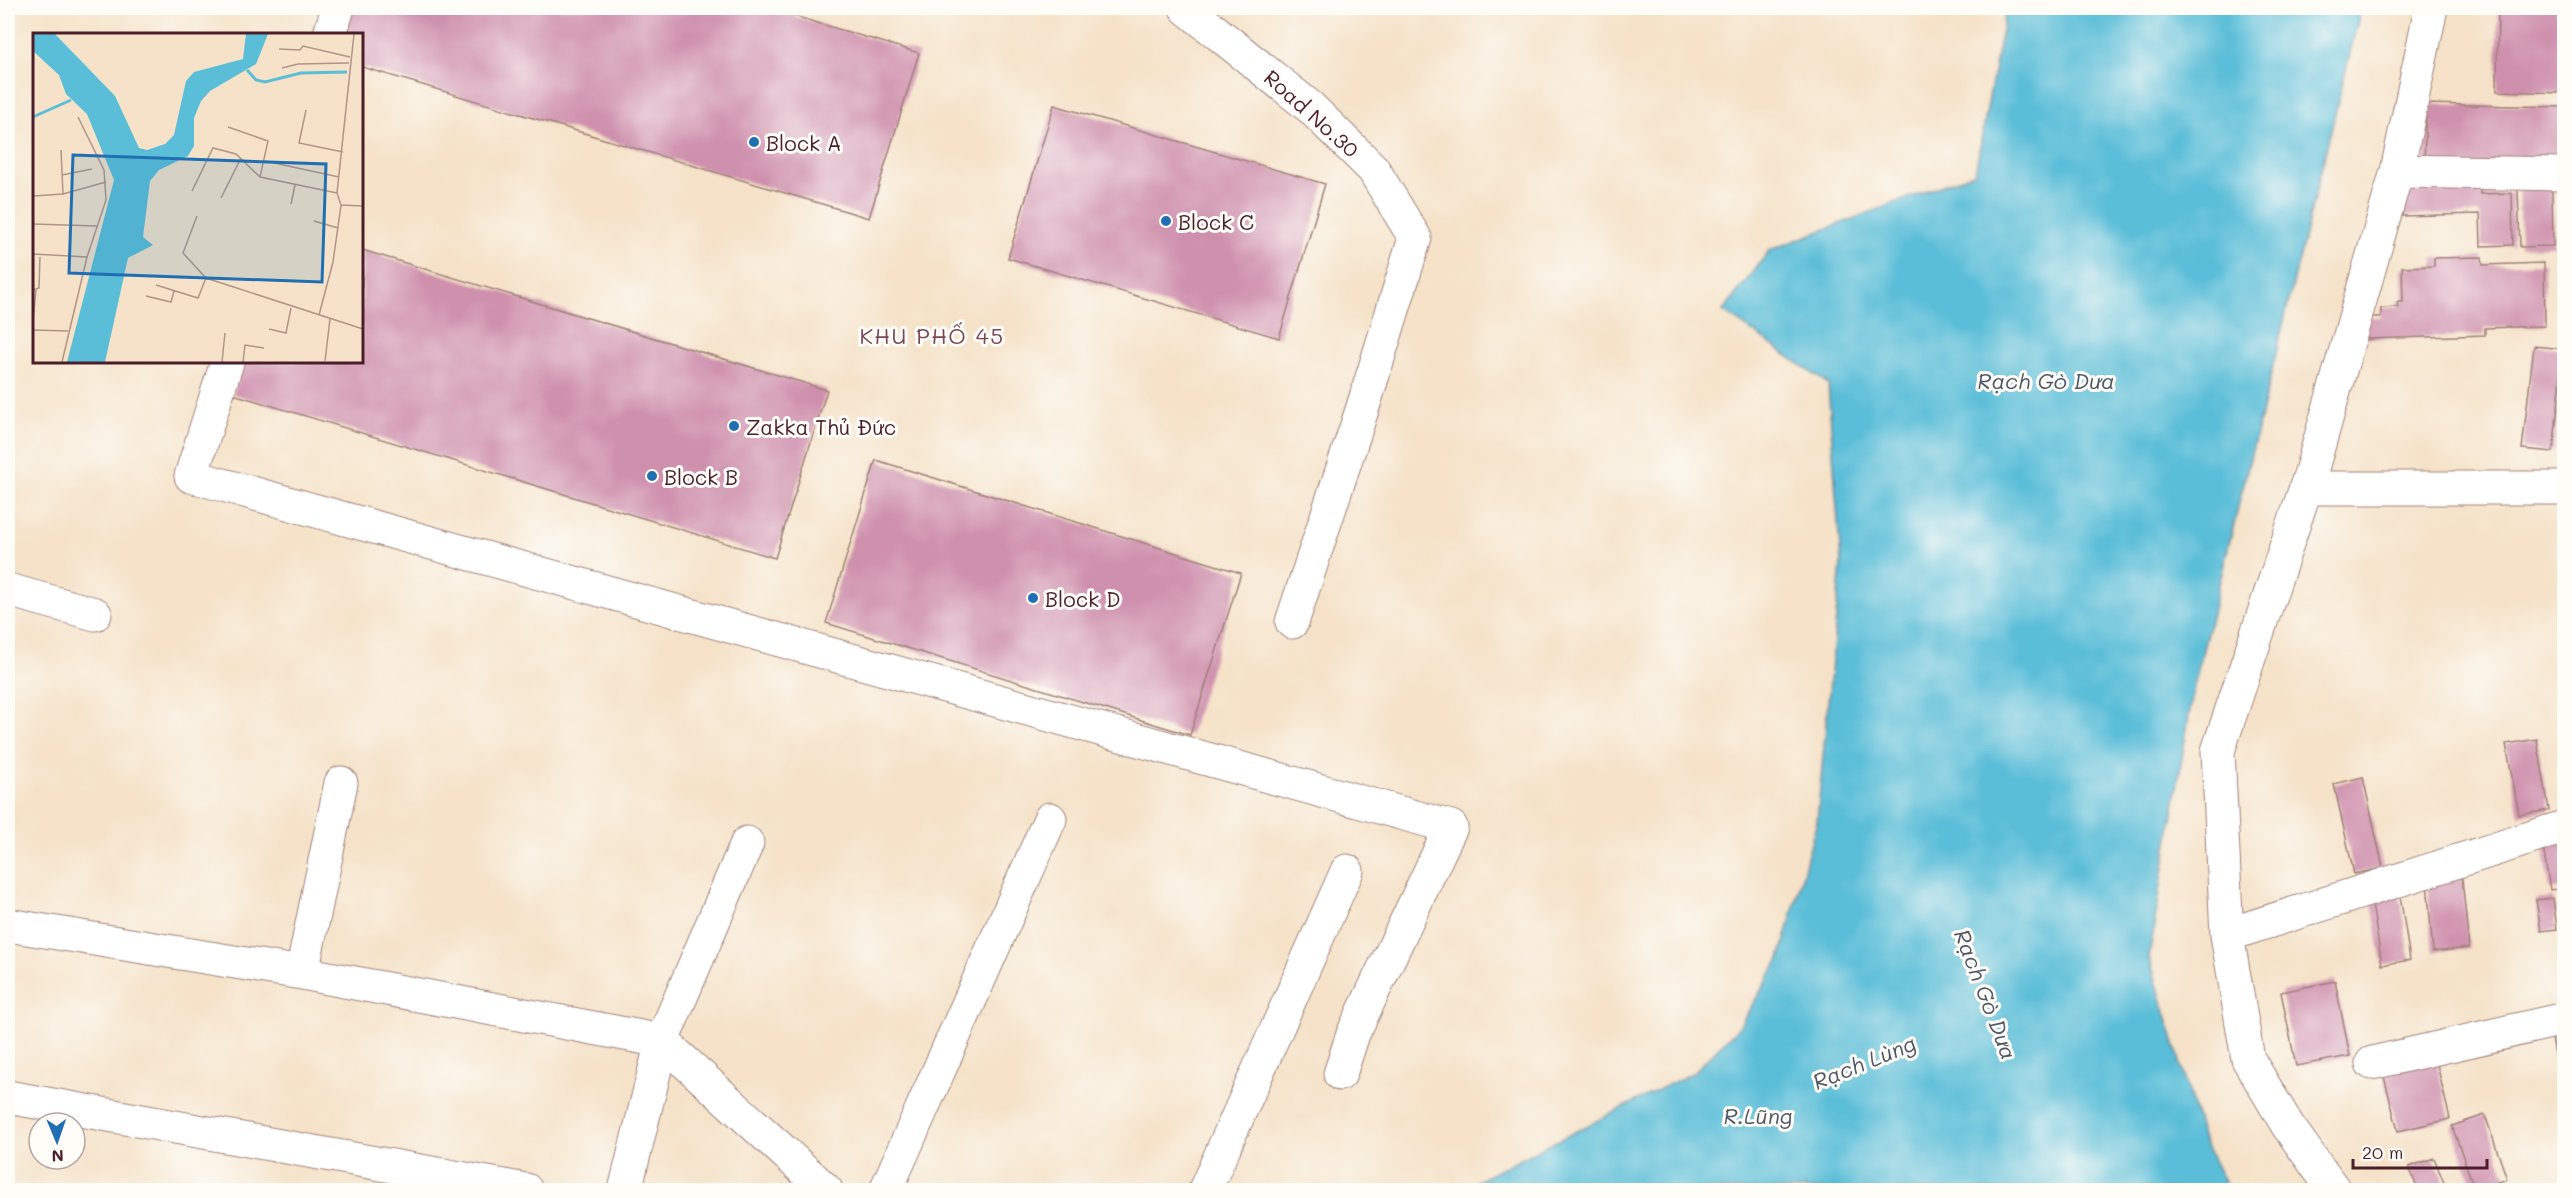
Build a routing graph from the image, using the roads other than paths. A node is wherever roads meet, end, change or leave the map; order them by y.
1 (338, 8) edge
2 (1186, 8) edge
3 (2431, 8) edge
4 (330, 33) edge
5 (2397, 171) junction
6 (2565, 174) edge
7 (227, 363) edge
8 (2306, 488) junction
9 (2565, 488) edge
10 (8, 590) edge
11 (95, 614) dead end
12 (1292, 622) dead end
13 (341, 783) dead end
14 (1050, 819) dead end
15 (2565, 827) edge
16 (747, 843) dead end
17 (1347, 871) dead end
18 (8, 925) edge
19 (2226, 935) junction
20 (302, 973) junction
21 (2565, 1019) edge
22 (662, 1041) junction
23 (2372, 1063) dead end
24 (1340, 1074) dead end
25 (8, 1097) edge
26 (526, 1191) edge
27 (625, 1191) edge
28 (826, 1191) edge
29 (886, 1191) edge
30 (1205, 1191) edge
31 (2334, 1191) edge

1 - 4 street
2 - 12 street, Road No.30
3 - 5 street
5 - 6 street
5 - 8 street
7 - 24 street
8 - 9 street
8 - 19 street
10 - 11 street
13 - 20 street
14 - 29 street
15 - 19 street
16 - 22 street
17 - 30 street
18 - 20 street
19 - 31 street
20 - 22 street
21 - 23 street
22 - 27 street
22 - 28 street
25 - 26 street

